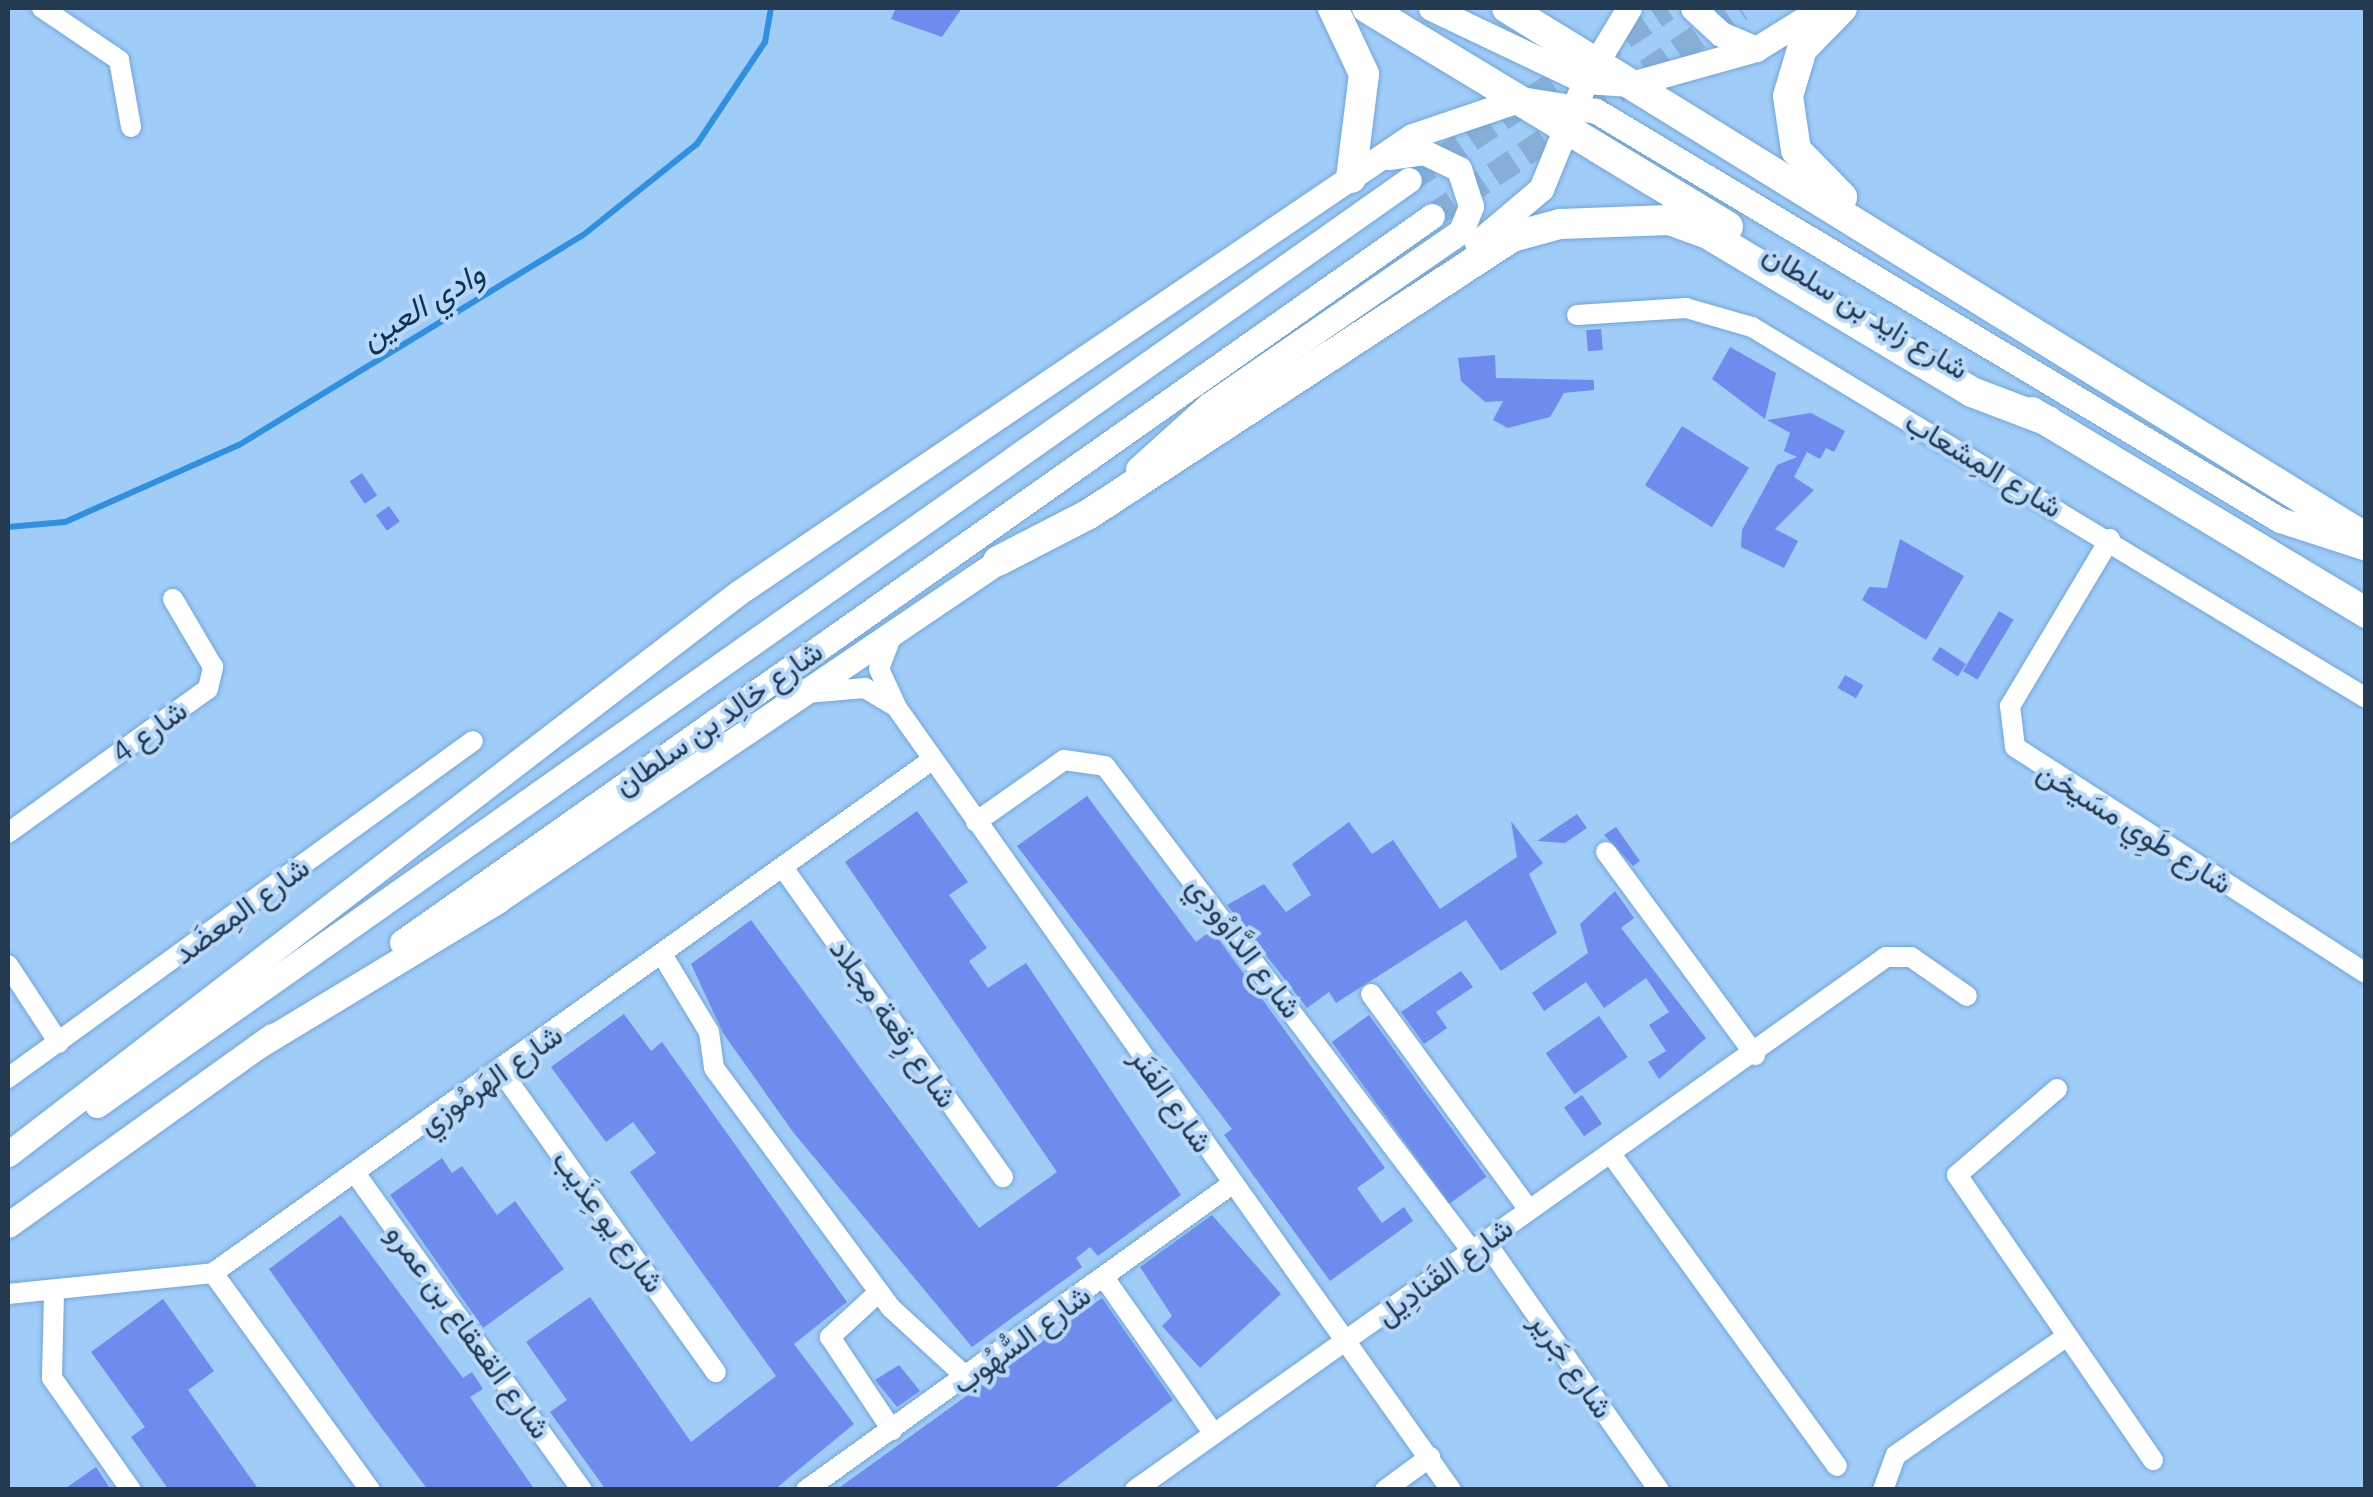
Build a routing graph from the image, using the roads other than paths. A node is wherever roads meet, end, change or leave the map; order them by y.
1 (42, 8) edge
2 (1333, 8) edge
3 (1367, 8) edge
4 (1430, 8) edge
5 (1507, 8) edge
6 (1628, 8) edge
7 (1693, 8) edge
8 (1822, 8) edge
9 (1842, 8) edge
10 (1756, 49) junction
11 (1630, 84) junction
12 (1581, 93) junction
13 (1521, 99) junction
14 (131, 127) dead end
15 (1378, 160) junction
16 (1351, 178) junction
17 (1409, 180) tunnel mouth
18 (1432, 216) tunnel mouth
19 (1577, 314) dead end
20 (2099, 374) junction
21 (2048, 421) junction
22 (1138, 468) junction
23 (820, 537) junction
24 (2366, 538) edge
25 (2110, 539) junction
26 (2366, 548) edge
27 (998, 562) junction
28 (173, 599) dead end
29 (2366, 613) edge
30 (895, 631) junction
31 (805, 692) junction
32 (2366, 698) edge
33 (897, 708) junction
34 (473, 740) dead end
35 (932, 760) junction
36 (976, 822) junction
37 (8, 832) edge
38 (1606, 852) dead end
39 (784, 869) junction
40 (663, 956) junction
41 (8, 965) edge
42 (2366, 972) edge
43 (274, 980) junction
44 (1371, 994) dead end
45 (1967, 996) dead end
46 (59, 1042) junction
47 (258, 1046) junction
48 (1754, 1055) junction
49 (501, 1071) junction
50 (8, 1078) edge
51 (2057, 1090) dead end
52 (8, 1154) edge
53 (1611, 1154) junction
54 (8, 1167) edge
55 (355, 1173) junction
56 (1004, 1177) dead end
57 (1232, 1184) junction
58 (1529, 1210) junction
59 (8, 1225) edge
60 (1478, 1246) junction
61 (213, 1273) junction
62 (1105, 1280) junction
63 (878, 1292) junction
64 (8, 1294) edge
65 (54, 1294) junction
66 (2066, 1337) junction
67 (1348, 1341) junction
68 (716, 1372) dead end
69 (967, 1378) junction
70 (892, 1430) junction
71 (1214, 1434) junction
72 (1430, 1457) junction
73 (2154, 1460) dead end
74 (1836, 1466) dead end
75 (131, 1490) edge
76 (370, 1490) edge
77 (582, 1490) edge
78 (806, 1490) edge
79 (1135, 1490) edge
80 (1384, 1490) edge
81 (1451, 1490) edge
82 (1659, 1490) edge
83 (1883, 1490) edge

1 - 14 street
2 - 16 highway
3 - 13 highway, شارع زايد بن سلطان
4 - 12 main road
5 - 12 highway, شارع زايد بن سلطان
6 - 12 main road
7 - 10 main road
8 - 10 main road
9 - 20 highway
10 - 11 main road
11 - 12 highway, شارع زايد بن سلطان
11 - 20 highway, شارع زايد بن سلطان
12 - 13 highway, شارع زايد بن سلطان
12 - 21 highway, شارع زايد بن سلطان
12 - 22 main road
12 - 26 main road
13 - 15 main road
15 - 16 main road
15 - 22 main road
16 - 23 main road
17 - 43 main road, شارع خالِد بن سلطان
18 - 47 main road, شارع خالِد بن سلطان
19 - 25 street, شارع المِشعاب
20 - 24 highway, شارع زايد بن سلطان
21 - 27 highway
21 - 29 highway, شارع زايد بن سلطان
22 - 27 main road
23 - 43 main road
23 - 52 main road
25 - 32 street, شارع المِشعاب
25 - 42 street, شارع طَوِي مسَيخن
27 - 30 main road
28 - 37 street, شارع 4
30 - 31 main road
30 - 33 street, شارع الفَنَر
31 - 33 street
31 - 47 main road
33 - 35 street, شارع الفَنَر
34 - 46 street, شارع المِعضَد
35 - 36 street, شارع الفَنَر
35 - 39 street, شارع الهَرمُوزي
36 - 57 street, شارع الفَنَر
36 - 60 street, شارع الدَّاوُودِي
38 - 48 street
39 - 40 street, شارع الهَرمُوزي
39 - 56 street, شارع رِقعة مِجلاد
40 - 49 street, شارع الهَرمُوزي
40 - 63 street
41 - 46 street
43 - 54 main road, شارع خالِد بن سلطان
44 - 58 street
45 - 48 street, شارع القَنادِيل
46 - 50 street, شارع المِعضَد
47 - 59 main road, شارع خالِد بن سلطان
48 - 53 street, شارع القَنادِيل
49 - 55 street, شارع الهَرمُوزي
49 - 68 street, شارع يو عِذَيب
51 - 66 street
53 - 58 street, شارع القَنادِيل
53 - 74 street
55 - 61 street, شارع الهَرمُوزي
55 - 77 street, شارع القعقاع بن عمرو
57 - 62 street, شارع السُّهُوب
57 - 67 street, شارع الفَنَر
58 - 60 street, شارع القَنادِيل
60 - 67 street, شارع القَنادِيل
60 - 82 street, شارع جَرير
61 - 65 street, شارع الهَرمُوزي
61 - 76 street
62 - 69 street, شارع السُّهُوب
62 - 71 street
63 - 69 street
63 - 70 street
64 - 65 street, شارع الهَرمُوزي
65 - 75 street
66 - 73 street
66 - 83 street
67 - 71 street, شارع القَنادِيل
67 - 72 street, شارع الفَنَر
69 - 70 street, شارع السُّهُوب
70 - 78 street, شارع السُّهُوب
71 - 79 street, شارع القَنادِيل
72 - 80 street
72 - 81 street, شارع الفَنَر

